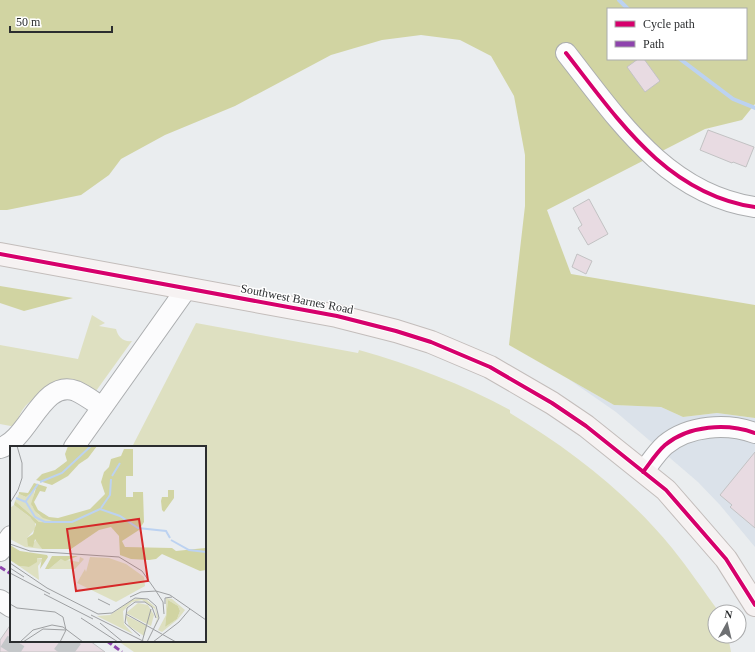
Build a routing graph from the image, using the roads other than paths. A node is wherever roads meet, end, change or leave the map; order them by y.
1 (566, 53) dead end
2 (755, 207) edge
3 (0, 254) edge
4 (187, 288) junction
5 (102, 407) junction
6 (755, 433) edge
7 (75, 446) edge
8 (0, 448) edge
9 (643, 472) junction
10 (10, 537) edge
11 (0, 551) edge
12 (0, 600) edge
13 (755, 605) edge
14 (10, 606) edge

1 - 2 street
3 - 4 main road, Southwest Barnes Road
4 - 5 street
4 - 9 main road, Southwest Barnes Road
5 - 7 street
5 - 8 street
6 - 9 street
9 - 13 main road, Southwest Barnes Road
10 - 11 street
12 - 14 street

